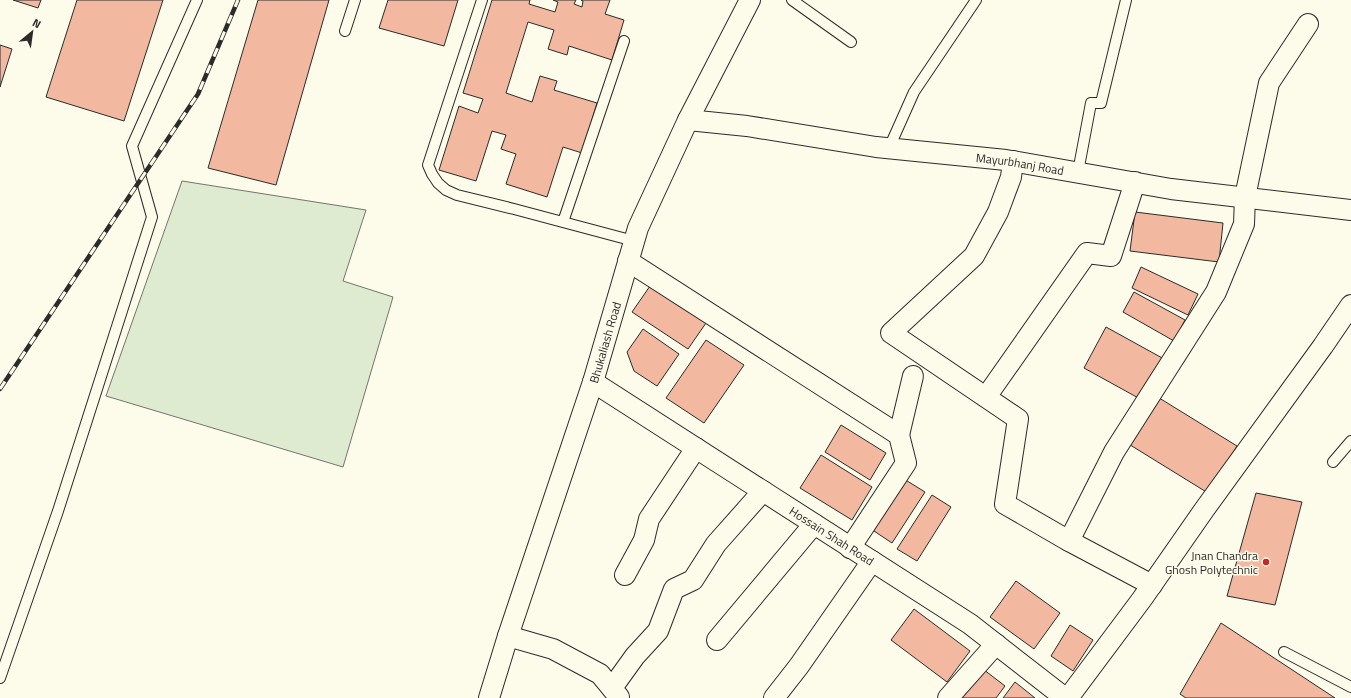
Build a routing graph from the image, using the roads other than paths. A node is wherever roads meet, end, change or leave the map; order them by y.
1 (197, 0) edge
2 (355, 0) edge
3 (482, 0) edge
4 (750, 0) edge
5 (792, 0) edge
6 (976, 0) edge
7 (1126, 0) edge
8 (1308, 24) dead end
9 (344, 31) dead end
10 (624, 41) dead end
11 (851, 42) dead end
12 (688, 120) junction
13 (889, 148) junction
14 (1013, 161) junction
15 (1078, 172) junction
16 (1135, 182) junction
17 (1245, 197) junction
18 (1351, 210) edge
19 (563, 222) junction
20 (634, 241) junction
21 (628, 261) junction
22 (1351, 305) edge
23 (913, 376) dead end
24 (593, 382) junction
25 (986, 397) junction
26 (899, 435) junction
27 (1351, 441) edge
28 (696, 448) junction
29 (1333, 462) dead end
30 (763, 491) junction
31 (814, 524) junction
32 (1069, 541) junction
33 (850, 548) junction
34 (872, 561) junction
35 (625, 575) dead end
36 (1152, 585) junction
37 (508, 636) junction
38 (717, 640) dead end
39 (996, 644) junction
40 (1284, 652) dead end
41 (0, 678) edge
42 (1351, 687) edge
43 (616, 693) edge
44 (489, 698) edge
45 (774, 698) edge
46 (948, 698) edge
47 (1065, 698) edge
48 (1068, 698) edge

1 - 41 lane
2 - 9 lane
3 - 19 lane
4 - 12 street, Bhukaliash Road
5 - 11 lane
6 - 13 lane
7 - 15 lane
8 - 17 street
10 - 19 lane
12 - 13 street, Mayurbhanj Road
12 - 20 street, Bhukaliash Road
13 - 14 street, Mayurbhanj Road
14 - 15 street, Mayurbhanj Road
14 - 25 street
15 - 16 street, Mayurbhanj Road
16 - 17 street, Mayurbhanj Road
16 - 25 street
17 - 18 street, Mayurbhanj Road
17 - 32 street
19 - 20 lane
20 - 21 street, Bhukaliash Road
21 - 24 street, Bhukaliash Road
21 - 26 street
22 - 36 street
23 - 26 street
24 - 28 street, Hossain Shah Road
24 - 37 street, Bhukaliash Road
25 - 32 street
26 - 33 street
27 - 29 lane
28 - 30 street, Hossain Shah Road
28 - 35 street
30 - 31 street, Hossain Shah Road
30 - 43 street
31 - 33 street, Hossain Shah Road
31 - 38 street
32 - 36 street
33 - 34 street, Hossain Shah Road
34 - 39 street, Hossain Shah Road
34 - 45 street
36 - 48 street
37 - 43 street
37 - 44 street, Bhukaliash Road
39 - 46 street
39 - 47 street, Hossain Shah Road
40 - 42 lane

